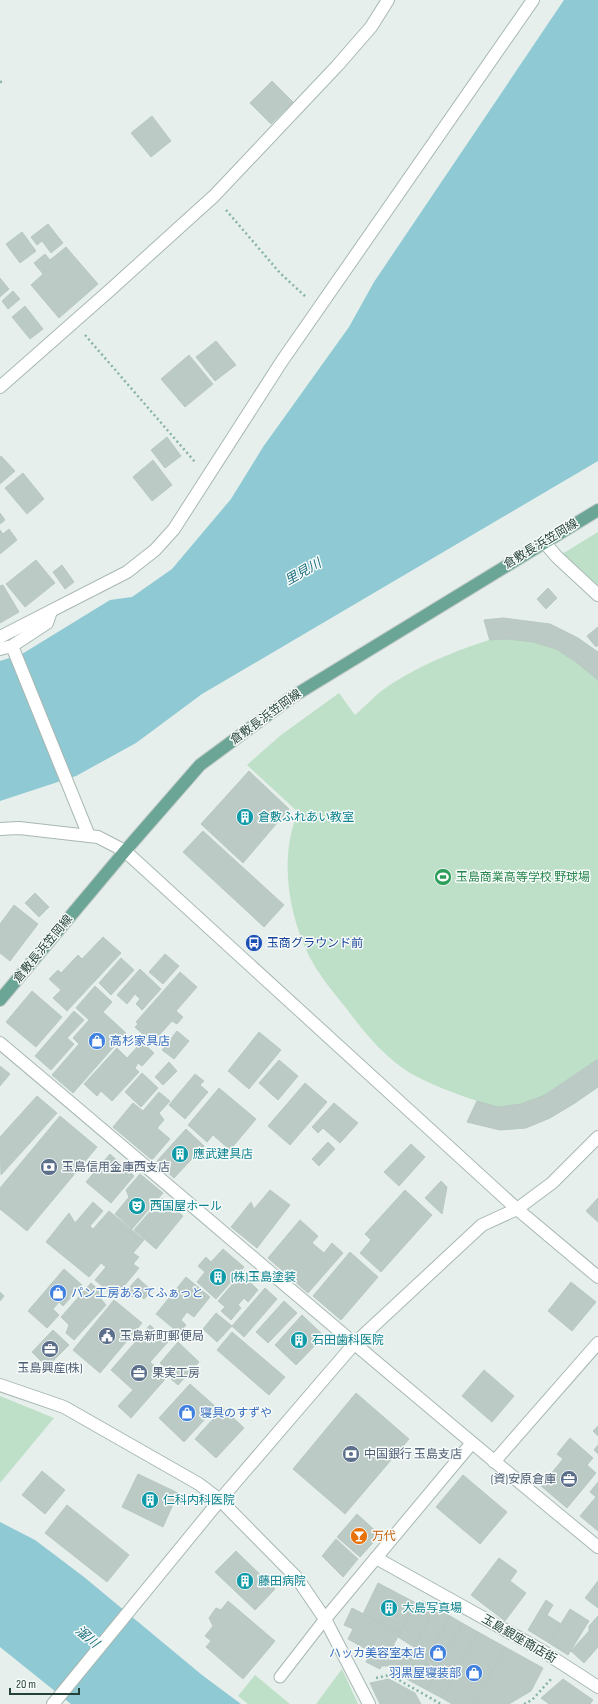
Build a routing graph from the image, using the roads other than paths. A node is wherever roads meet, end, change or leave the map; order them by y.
1 (388, 0) edge
2 (533, 0) edge
3 (0, 387) edge
4 (598, 510) edge
5 (544, 542) junction
6 (598, 595) edge
7 (51, 611) junction
8 (0, 637) edge
9 (12, 646) junction
10 (0, 649) edge
11 (0, 829) edge
12 (89, 836) junction
13 (125, 851) junction
14 (0, 1000) edge
15 (0, 1043) edge
16 (598, 1137) edge
17 (517, 1209) junction
18 (598, 1277) edge
19 (598, 1343) edge
20 (354, 1344) junction
21 (0, 1385) edge
22 (471, 1444) junction
23 (494, 1462) junction
24 (220, 1500) junction
25 (598, 1547) edge
26 (376, 1558) junction
27 (325, 1619) junction
28 (280, 1677) dead end
29 (598, 1687) edge
30 (53, 1704) edge
31 (369, 1704) edge

1 - 3 street
2 - 7 street
4 - 5 main road, 倉敷長浜笠岡線
5 - 6 street
5 - 13 main road, 倉敷長浜笠岡線
7 - 8 street
7 - 9 street
9 - 10 street
9 - 12 street
11 - 12 street
12 - 13 street
13 - 14 main road, 倉敷長浜笠岡線
13 - 17 street
15 - 20 street
16 - 17 street
17 - 18 street
17 - 20 street
19 - 23 street
20 - 22 street
20 - 24 street
21 - 24 street
22 - 23 street
22 - 26 street
23 - 25 street
24 - 27 street
24 - 30 street
26 - 27 street
26 - 29 street, 玉島銀座商店街
27 - 28 lane
27 - 31 street

